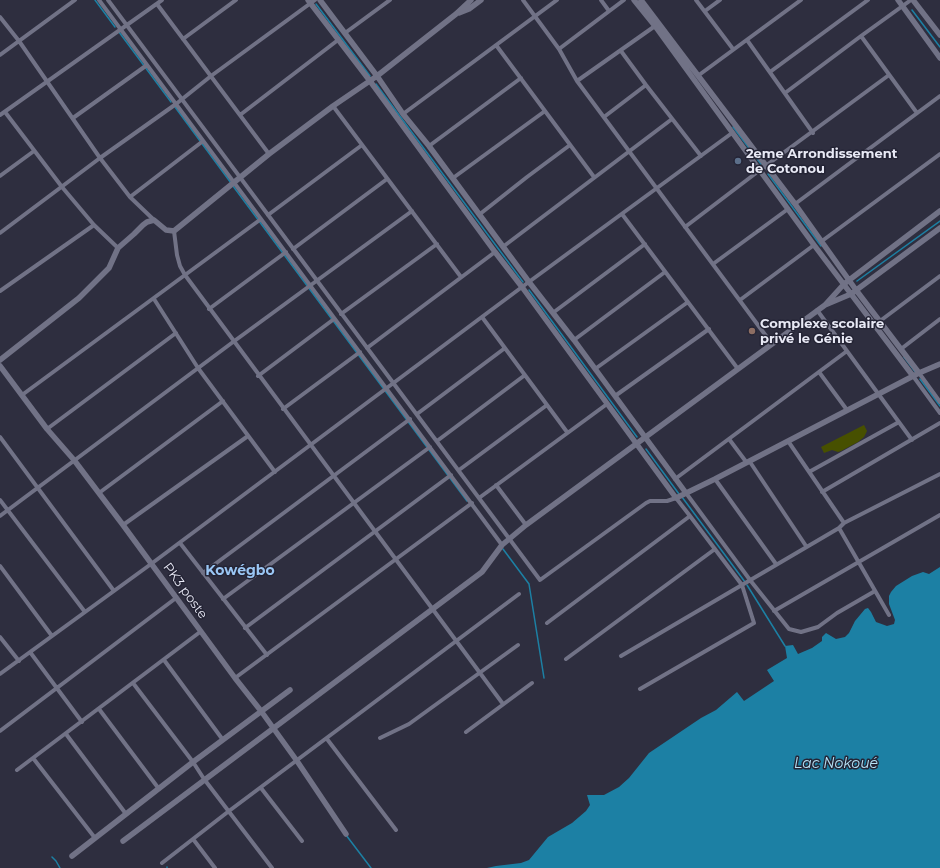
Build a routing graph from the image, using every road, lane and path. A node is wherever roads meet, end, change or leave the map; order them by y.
1 (75, 0) edge
2 (99, 0) edge
3 (108, 0) edge
4 (162, 0) edge
5 (236, 0) edge
6 (320, 0) edge
7 (390, 0) edge
8 (472, 0) edge
9 (481, 0) edge
10 (523, 0) edge
11 (557, 0) edge
12 (601, 0) edge
13 (624, 0) edge
14 (634, 0) edge
15 (642, 0) edge
16 (696, 0) edge
17 (720, 0) edge
18 (801, 0) edge
19 (868, 0) edge
20 (898, 0) edge
21 (912, 0) edge
22 (311, 1) edge
23 (157, 4) junction
24 (466, 4) edge
25 (902, 6) junction
26 (609, 11) junction
27 (705, 11) junction
28 (535, 16) junction
29 (0, 17) edge
30 (126, 26) junction
31 (655, 26) junction
32 (121, 30) junction
33 (345, 33) junction
34 (940, 35) edge
35 (861, 36) junction
36 (183, 39) junction
37 (338, 40) junction
38 (747, 40) junction
39 (19, 41) junction
40 (496, 45) junction
41 (559, 49) junction
42 (733, 49) junction
43 (621, 51) junction
44 (0, 55) edge
45 (940, 58) edge
46 (147, 65) junction
47 (770, 72) junction
48 (699, 75) junction
49 (889, 75) junction
50 (211, 76) junction
51 (377, 76) junction
52 (521, 78) junction
53 (370, 81) junction
54 (47, 82) junction
55 (577, 82) junction
56 (646, 85) junction
57 (785, 93) junction
58 (940, 96) edge
59 (182, 99) junction
60 (176, 104) junction
61 (332, 106) junction
62 (545, 111) junction
63 (5, 112) junction
64 (917, 113) junction
65 (403, 114) junction
66 (0, 115) edge
67 (240, 115) junction
68 (604, 117) junction
69 (73, 118) junction
70 (672, 119) junction
71 (813, 132) junction
72 (732, 133) junction
73 (203, 141) junction
74 (362, 145) junction
75 (570, 145) junction
76 (429, 146) junction
77 (34, 150) junction
78 (629, 151) junction
79 (269, 154) junction
80 (940, 154) edge
81 (700, 156) junction
82 (100, 158) junction
83 (766, 166) junction
84 (760, 170) junction
85 (0, 176) edge
86 (240, 177) junction
87 (594, 177) junction
88 (387, 178) junction
89 (453, 178) junction
90 (234, 182) junction
91 (62, 187) junction
92 (657, 188) junction
93 (130, 197) junction
94 (795, 204) junction
95 (788, 209) junction
96 (412, 211) junction
97 (940, 211) edge
98 (480, 214) junction
99 (622, 214) junction
100 (268, 215) junction
101 (260, 219) junction
102 (154, 220) junction
103 (94, 225) junction
104 (685, 227) junction
105 (940, 228) edge
106 (174, 231) junction
107 (0, 233) edge
108 (822, 240) junction
109 (437, 244) junction
110 (645, 244) junction
111 (814, 245) junction
112 (504, 246) junction
113 (118, 248) junction
114 (293, 249) junction
115 (286, 252) junction
116 (495, 252) junction
117 (713, 264) junction
118 (666, 272) junction
119 (185, 275) junction
120 (940, 276) edge
121 (461, 277) junction
122 (849, 279) junction
123 (317, 281) junction
124 (529, 282) junction
125 (844, 284) junction
126 (310, 286) junction
127 (522, 287) junction
128 (0, 292) edge
129 (854, 292) junction
130 (154, 299) junction
131 (740, 300) junction
132 (688, 302) junction
133 (825, 305) junction
134 (209, 309) junction
135 (817, 310) junction
136 (554, 312) junction
137 (341, 314) junction
138 (482, 317) junction
139 (334, 319) junction
140 (346, 319) junction
141 (940, 319) edge
142 (880, 321) junction
143 (338, 324) junction
144 (709, 329) junction
145 (176, 333) junction
146 (574, 340) junction
147 (233, 342) junction
148 (772, 344) junction
149 (367, 348) junction
150 (505, 348) junction
151 (901, 349) junction
152 (847, 351) junction
153 (360, 352) junction
154 (0, 360) edge
155 (0, 366) edge
156 (939, 367) edge
157 (198, 368) junction
158 (595, 369) junction
159 (738, 369) junction
160 (820, 372) junction
161 (525, 375) junction
162 (916, 375) junction
163 (258, 376) junction
164 (394, 384) junction
165 (387, 389) junction
166 (878, 394) junction
167 (22, 395) junction
168 (615, 396) junction
169 (223, 401) junction
170 (940, 402) edge
171 (607, 404) junction
172 (547, 405) junction
173 (283, 409) junction
174 (847, 410) junction
175 (940, 413) edge
176 (417, 414) junction
177 (410, 419) junction
178 (899, 422) junction
179 (940, 423) edge
180 (47, 429) junction
181 (567, 432) junction
182 (248, 436) junction
183 (0, 437) edge
184 (644, 437) junction
185 (729, 439) junction
186 (912, 440) junction
187 (437, 441) junction
188 (788, 442) junction
189 (636, 443) junction
190 (310, 445) junction
191 (430, 447) junction
192 (74, 460) junction
193 (748, 462) junction
194 (459, 470) junction
195 (275, 472) junction
196 (809, 472) junction
197 (940, 474) edge
198 (333, 476) junction
199 (451, 476) junction
200 (675, 479) junction
201 (715, 479) junction
202 (496, 485) junction
203 (37, 488) junction
204 (822, 492) junction
205 (99, 493) junction
206 (686, 493) junction
207 (479, 498) junction
208 (676, 498) junction
209 (0, 500) edge
210 (353, 503) junction
211 (472, 503) junction
212 (8, 510) junction
213 (0, 516) edge
214 (690, 516) junction
215 (940, 516) edge
216 (844, 523) junction
217 (123, 525) junction
218 (526, 525) junction
219 (839, 528) junction
220 (374, 531) junction
221 (509, 539) junction
222 (180, 543) junction
223 (502, 545) junction
224 (806, 546) junction
225 (715, 549) junction
226 (395, 559) junction
227 (858, 562) junction
228 (151, 564) junction
229 (776, 564) junction
230 (0, 566) edge
231 (203, 573) junction
232 (750, 580) junction
233 (742, 585) junction
234 (114, 591) junction
235 (875, 591) junction
236 (520, 594) dead end
237 (176, 598) junction
238 (223, 599) junction
239 (432, 609) junction
240 (774, 611) junction
241 (85, 612) junction
242 (889, 615) dead end
243 (547, 623) dead end
244 (245, 628) junction
245 (200, 632) junction
246 (0, 636) edge
247 (52, 636) junction
248 (456, 641) junction
249 (518, 645) dead end
250 (30, 652) junction
251 (267, 655) junction
252 (621, 656) dead end
253 (566, 658) dead end
254 (19, 660) junction
255 (164, 660) junction
256 (480, 673) junction
257 (0, 674) edge
258 (235, 678) junction
259 (532, 683) dead end
260 (133, 684) junction
261 (57, 688) junction
262 (640, 689) dead end
263 (290, 690) dead end
264 (503, 704) junction
265 (99, 709) junction
266 (261, 711) junction
267 (82, 722) junction
268 (273, 728) junction
269 (0, 731) edge
270 (466, 732) dead end
271 (66, 734) junction
272 (380, 738) dead end
273 (327, 739) junction
274 (224, 740) junction
275 (33, 758) junction
276 (297, 761) junction
277 (193, 762) junction
278 (17, 770) dead end
279 (204, 779) junction
280 (261, 788) junction
281 (159, 789) junction
282 (229, 811) junction
283 (126, 814) junction
284 (396, 830) dead end
285 (346, 834) dead end
286 (95, 838) junction
287 (193, 839) junction
288 (123, 841) dead end
289 (302, 841) dead end
290 (72, 856) dead end
291 (162, 863) dead end
292 (215, 868) edge
293 (272, 868) edge

1 - 39 street
2 - 32 street
3 - 30 street
4 - 23 street
5 - 36 street
6 - 33 street
7 - 33 street
8 - 24 street
9 - 24 street
10 - 28 street
11 - 28 street
12 - 26 street
13 - 26 street
14 - 31 street
15 - 48 street
16 - 27 street
17 - 27 street
18 - 38 street
19 - 47 street
20 - 25 street
21 - 25 street
21 - 34 street
22 - 37 street
22 - 50 street
23 - 30 street
23 - 36 street
24 - 51 street
25 - 35 street
25 - 45 street
26 - 41 street
27 - 42 street
28 - 40 street
28 - 41 street
29 - 39 street
30 - 32 street
30 - 59 street
31 - 43 street
31 - 72 street
32 - 46 street
32 - 54 street
33 - 51 street
35 - 49 street
35 - 57 street
36 - 50 street
37 - 53 street
37 - 67 street
38 - 42 street
38 - 47 street
39 - 44 street
39 - 54 street
40 - 52 street
40 - 65 street
41 - 55 street
42 - 48 street
43 - 55 street
43 - 56 street
46 - 60 street
46 - 69 street
47 - 57 street
48 - 83 street
49 - 64 street
49 - 71 street
50 - 59 street
50 - 67 street
51 - 53 street
51 - 65 street
52 - 62 street
52 - 76 street
53 - 61 street
53 - 116 street
54 - 63 street
54 - 69 street
55 - 68 street
56 - 68 street
56 - 70 street
57 - 71 street
58 - 64 street
59 - 60 street
59 - 86 street
60 - 73 street
60 - 82 street
61 - 74 street
61 - 79 street
62 - 75 street
62 - 89 street
63 - 66 street
63 - 77 street
64 - 94 street
65 - 76 street
67 - 79 street
68 - 78 street
69 - 82 street
70 - 78 street
70 - 81 street
71 - 83 street
72 - 81 street
72 - 84 street
73 - 90 street
73 - 93 street
74 - 88 street
74 - 100 street
75 - 87 street
75 - 98 street
76 - 89 street
77 - 85 street
77 - 91 street
78 - 87 street
78 - 92 street
79 - 86 street
80 - 108 street
81 - 92 street
82 - 91 street
82 - 93 street
83 - 84 street
83 - 94 street
84 - 95 street
84 - 104 street
86 - 90 street
86 - 100 street
87 - 112 street
88 - 96 street
88 - 114 street
89 - 98 street
90 - 101 street
90 - 106 street
91 - 103 street
91 - 107 street
92 - 99 street
92 - 104 street
93 - 102 street
94 - 108 street
95 - 111 street
95 - 117 street
96 - 109 street
96 - 123 street
97 - 122 street
98 - 112 street
99 - 110 street
99 - 124 street
100 - 114 street
101 - 115 street
101 - 119 street
102 - 106 street
102 - 113 street
103 - 113 street
103 - 128 street
104 - 117 street
105 - 129 street
106 - 119 street
108 - 122 street
109 - 121 street
109 - 137 street
110 - 118 street
110 - 136 street
111 - 125 street
111 - 131 street
112 - 124 street
113 - 154 street
114 - 123 street
115 - 126 street
115 - 134 street
116 - 121 street
116 - 127 street
117 - 131 street
118 - 132 street
118 - 146 street
119 - 130 street
119 - 134 street
120 - 142 street
121 - 149 street
122 - 125 street
122 - 129 street
123 - 126 street
123 - 137 street
124 - 127 street
124 - 136 street
125 - 129 street
125 - 133 street
126 - 139 street
126 - 147 street
127 - 138 street
127 - 171 street
129 - 133 street
129 - 142 street
129 - 162 street
130 - 145 street
130 - 167 street
131 - 148 street
132 - 144 street
132 - 158 street
133 - 135 street
134 - 147 street
135 - 148 street
135 - 152 street
136 - 146 street
137 - 140 street
138 - 150 street
138 - 164 street
139 - 143 street
139 - 163 street
140 - 143 street
140 - 149 street
141 - 151 street
142 - 151 street
143 - 153 street
144 - 159 street
144 - 168 street
145 - 157 street
145 - 180 street
146 - 158 street
147 - 157 street
147 - 163 street
148 - 159 street
149 - 164 street
150 - 161 street
150 - 176 street
151 - 162 street
152 - 160 street
152 - 166 street
153 - 165 street
153 - 173 street
155 - 167 street, PK3 poste
156 - 162 street
157 - 169 street
157 - 192 street
158 - 168 street
159 - 184 street
160 - 174 street
160 - 185 street
161 - 172 street
161 - 187 street
162 - 166 street
162 - 170 street
162 - 175 street
163 - 173 street
164 - 165 street
164 - 176 street
165 - 177 street
165 - 190 street
166 - 174 street
166 - 178 street
167 - 180 street, PK3 poste
168 - 184 street
169 - 182 street
169 - 205 street
171 - 181 street
171 - 189 street
172 - 181 street
172 - 194 street
173 - 190 street
174 - 188 street
176 - 187 street
177 - 191 street
177 - 198 street
178 - 186 street
178 - 196 street
179 - 186 street
180 - 192 street, PK3 poste
181 - 202 street
182 - 195 street
182 - 217 street
183 - 203 street
184 - 189 street
184 - 200 street
185 - 193 street
185 - 200 street
186 - 204 street
187 - 194 street
188 - 193 street
188 - 196 street
189 - 208 street
189 - 218 street
190 - 195 street
190 - 198 street
191 - 199 street
191 - 210 street
192 - 203 street
192 - 205 street, PK3 poste
193 - 201 street
193 - 224 street
194 - 207 street
195 - 222 street
196 - 204 street
197 - 216 street
198 - 210 street
198 - 231 street
199 - 211 street
199 - 220 street
200 - 206 street
201 - 206 street
201 - 229 street
202 - 207 street
202 - 218 street
203 - 212 street
203 - 234 street
204 - 216 street
205 - 217 street, PK3 poste
206 - 208 street
206 - 232 street
207 - 221 street
208 - 214 street
208 - 221 street
209 - 212 street
210 - 220 street
210 - 238 street
211 - 223 street
211 - 226 street
212 - 213 street
212 - 241 street
214 - 225 street
214 - 243 street
215 - 227 street
216 - 219 street
217 - 228 street, PK3 poste
218 - 221 street
219 - 224 street
219 - 227 street
220 - 226 street
220 - 244 street
221 - 223 street
222 - 228 street
222 - 231 street
223 - 239 street
224 - 229 street
225 - 233 street
225 - 253 street
226 - 239 street
226 - 251 street
227 - 235 street
227 - 240 street
228 - 234 street
228 - 237 street, PK3 poste
229 - 232 street
230 - 247 street
231 - 238 street
232 - 233 street
232 - 240 street
233 - 252 street
233 - 262 street
234 - 241 street
235 - 240 street
235 - 242 street
236 - 248 street
237 - 245 street, PK3 poste
237 - 261 street
238 - 244 street
239 - 248 street
239 - 268 street
241 - 247 street
244 - 251 street
245 - 255 street
245 - 258 street, PK3 poste
246 - 254 street
247 - 250 street
248 - 256 street
248 - 273 street
249 - 256 street
250 - 254 street
250 - 261 street
251 - 258 street
254 - 257 street
255 - 260 street
255 - 274 street
256 - 264 street
256 - 272 street
258 - 266 street, PK3 poste
259 - 264 street
260 - 265 street
260 - 277 street
261 - 267 street
261 - 269 street
263 - 266 street
264 - 270 street
265 - 267 street
265 - 281 street
266 - 268 street, PK3 poste
266 - 274 street
267 - 271 street
268 - 276 street, PK3 poste
268 - 279 street
271 - 275 street
271 - 283 street
273 - 276 street
273 - 284 street
274 - 277 street
275 - 278 street
275 - 286 street
276 - 280 street
276 - 285 street, PK3 poste
277 - 279 street
277 - 281 street
279 - 282 street
279 - 288 street
280 - 282 street
280 - 289 street
281 - 283 street
282 - 287 street
282 - 293 street
283 - 286 street
286 - 290 street
287 - 291 street
287 - 292 street

